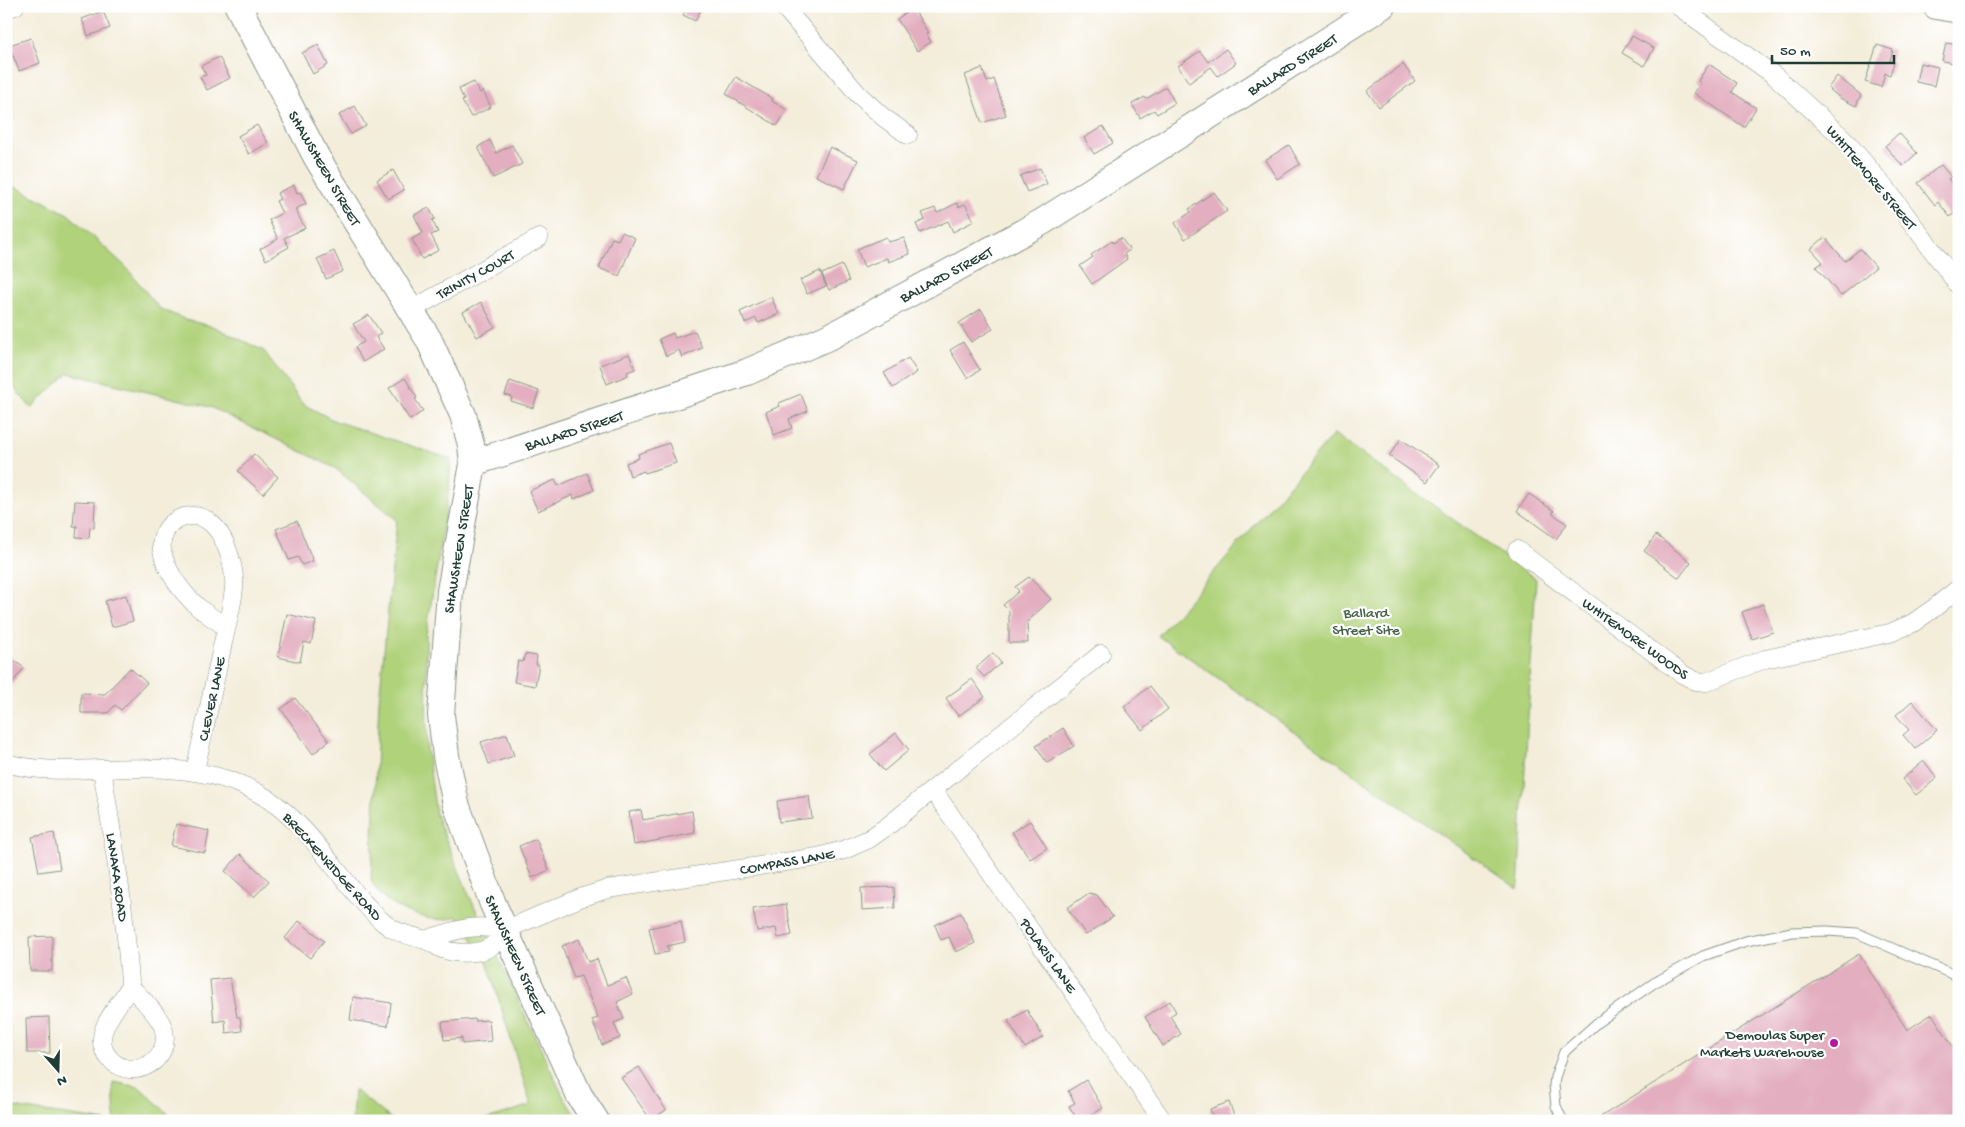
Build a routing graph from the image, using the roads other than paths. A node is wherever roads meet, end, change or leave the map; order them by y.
1 (15, 6) edge
2 (238, 6) edge
3 (783, 6) edge
4 (1382, 6) edge
5 (1678, 6) edge
6 (1936, 6) edge
7 (6, 9) edge
8 (1959, 10) edge
9 (908, 135) dead end
10 (539, 238) dead end
11 (1959, 286) edge
12 (411, 310) junction
13 (473, 463) junction
14 (1517, 550) dead end
15 (1959, 588) edge
16 (226, 626) junction
17 (1101, 654) dead end
18 (6, 763) edge
19 (102, 769) junction
20 (195, 771) junction
21 (933, 790) junction
22 (505, 930) junction
23 (425, 940) junction
24 (1959, 977) edge
25 (130, 986) junction
26 (596, 1121) edge
27 (1163, 1121) edge
28 (1563, 1121) edge

1 - 7 street
2 - 12 main road, SHAWSHEEN STREET
3 - 9 street
4 - 13 main road, BALLARD STREET
5 - 11 street, WHITTEMORE STREET
6 - 8 main road
10 - 12 street, TRINITY COURT
12 - 13 main road, SHAWSHEEN STREET
13 - 22 main road, SHAWSHEEN STREET
14 - 15 street, WHITEMORE WOODS
16 - 16 street, CLEVER LANE
16 - 20 street, CLEVER LANE
17 - 21 street, COMPASS LANE
18 - 19 street, BRECKENRIDGE ROAD
19 - 20 street, BRECKENRIDGE ROAD
19 - 25 street, LANAKA ROAD
20 - 23 street, BRECKENRIDGE ROAD
21 - 22 street, COMPASS LANE
21 - 27 street, POLARIS LANE
22 - 23 street
22 - 23 street, BRECKENRIDGE ROAD
22 - 26 main road, SHAWSHEEN STREET
24 - 28 lane
25 - 25 street

